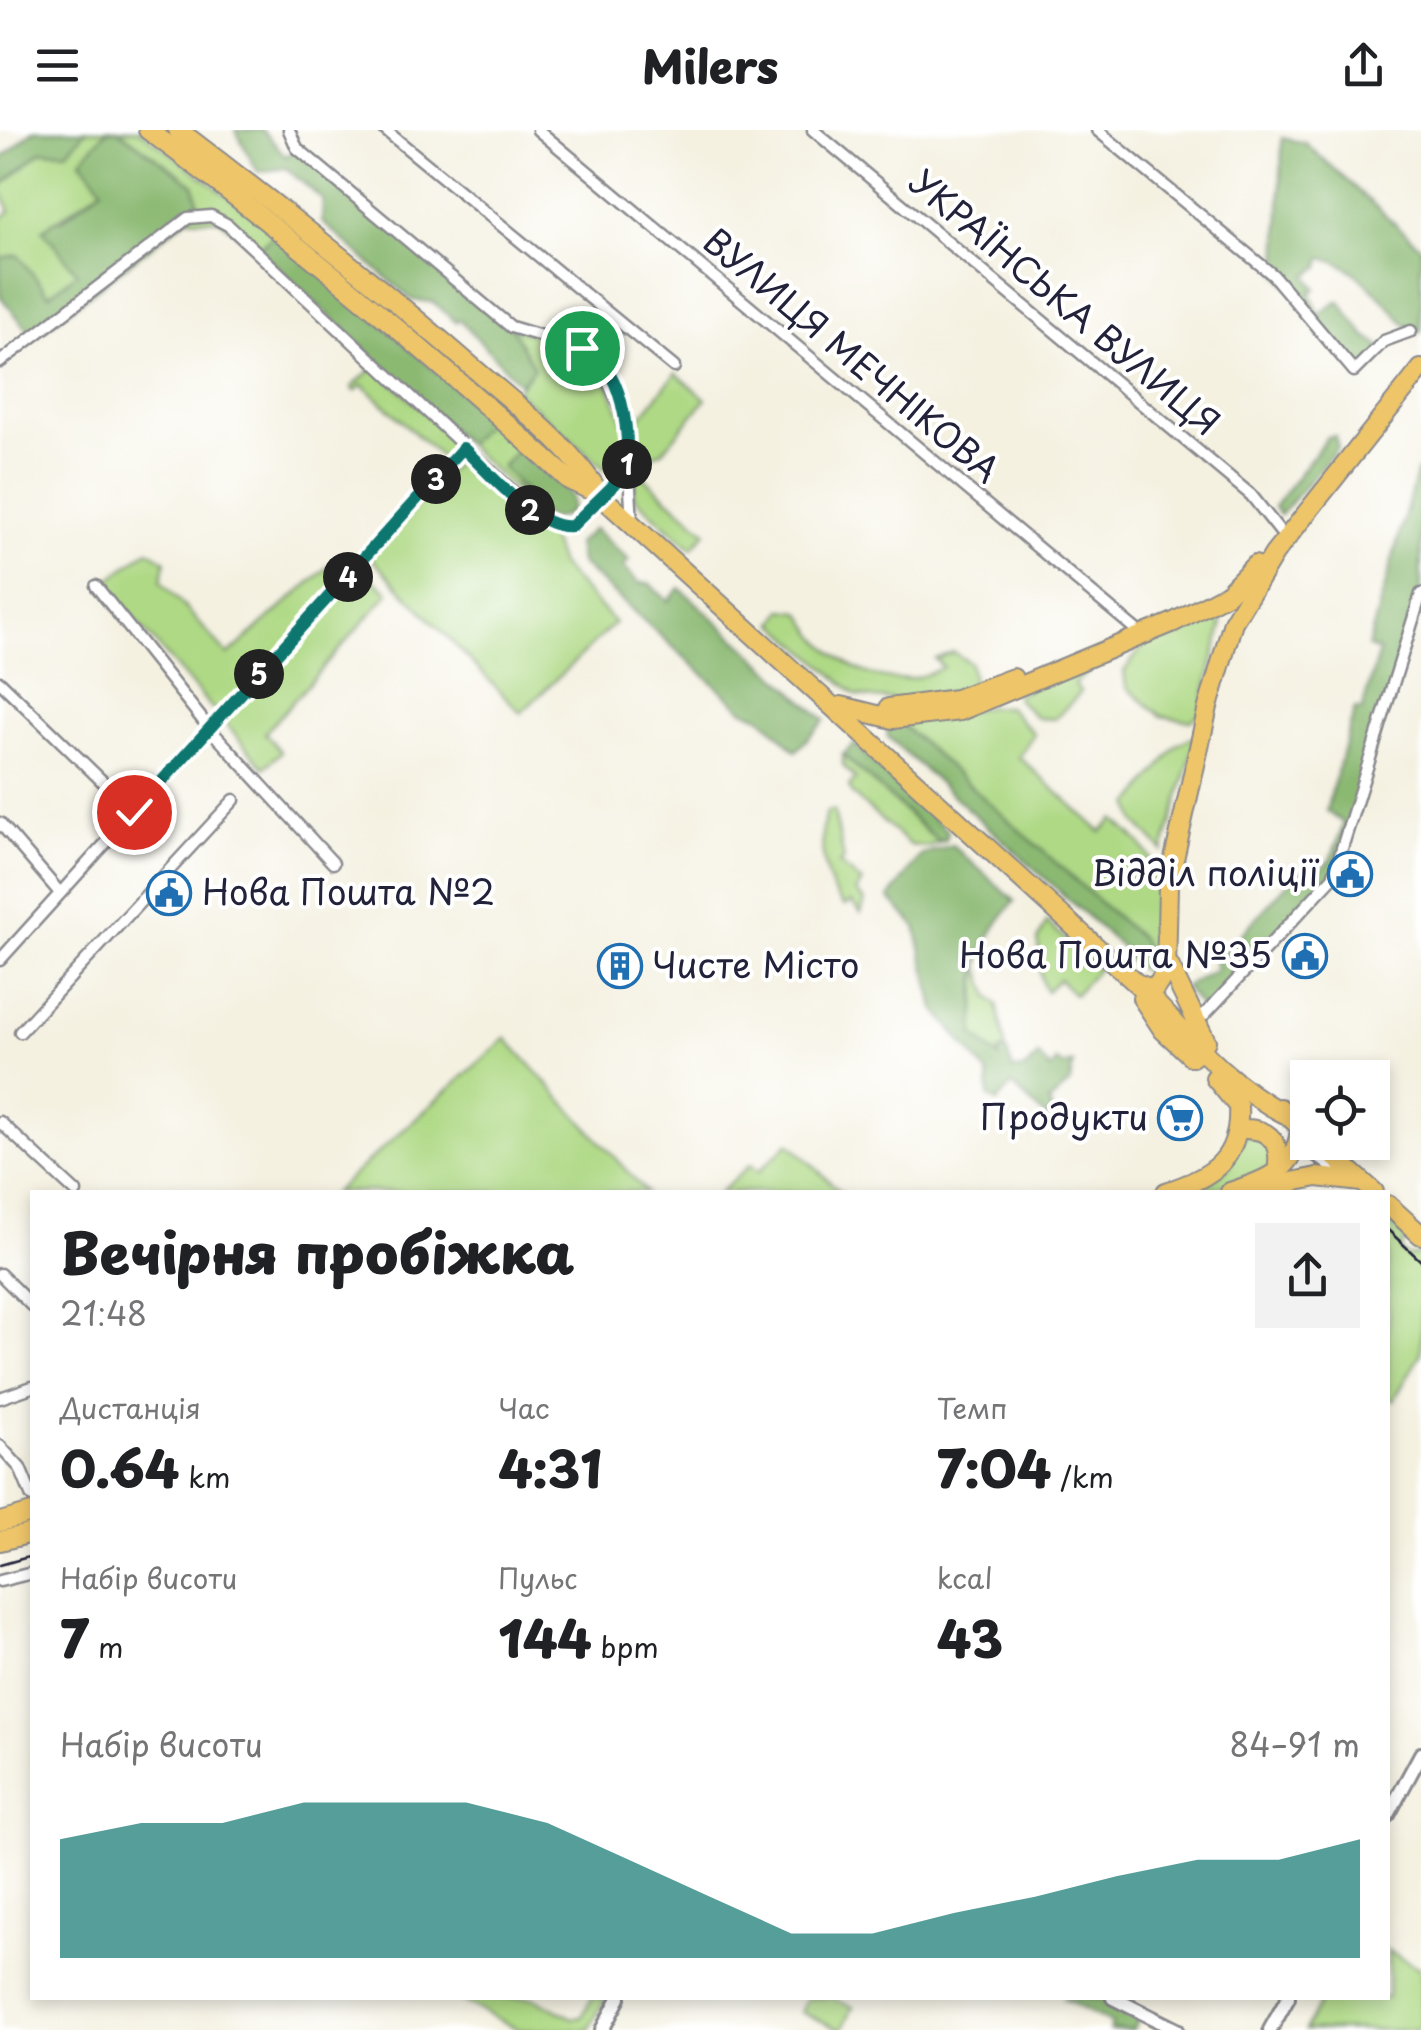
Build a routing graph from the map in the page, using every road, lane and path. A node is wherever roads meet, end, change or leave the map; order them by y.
1 (148, 130) edge
2 (178, 130) edge
3 (288, 130) edge
4 (385, 130) edge
5 (538, 130) edge
6 (813, 130) edge
7 (1097, 130) edge
8 (1412, 330) dead end
9 (0, 362) edge
10 (674, 366) dead end
11 (1421, 368) edge
12 (463, 448) junction
13 (626, 473) junction
14 (601, 496) junction
15 (1303, 516) junction
16 (632, 524) junction
17 (1278, 529) junction
18 (96, 586) dead end
19 (1421, 594) edge
20 (1174, 622) junction
21 (1132, 626) junction
22 (800, 674) junction
23 (0, 682) edge
24 (893, 708) junction
25 (864, 724) junction
26 (209, 728) junction
27 (234, 800) dead end
28 (134, 812) junction
29 (0, 824) edge
30 (333, 863) dead end
31 (60, 893) junction
32 (1167, 959) junction
33 (0, 960) edge
34 (1136, 983) junction
35 (1193, 1020) junction
36 (20, 1032) dead end
37 (1206, 1040) junction
38 (1290, 1120) edge
39 (0, 1122) edge
40 (1290, 1122) edge
41 (1290, 1127) edge
42 (1239, 1134) junction
43 (1290, 1159) edge
44 (1320, 1160) edge
45 (1338, 1160) edge
46 (1278, 1172) junction
47 (1368, 1187) edge
48 (74, 1190) edge
49 (1171, 1190) edge
50 (1236, 1190) edge
51 (1242, 1190) edge
52 (1390, 1207) edge
53 (1421, 1236) edge
54 (0, 1274) edge
55 (30, 1304) edge
56 (30, 1388) edge
57 (0, 1398) edge
58 (0, 1446) edge
59 (30, 1491) edge
60 (30, 1514) edge
61 (0, 1522) edge
62 (30, 1534) edge
63 (0, 1541) edge
64 (30, 1574) edge
65 (0, 1582) edge
66 (1421, 1754) edge
67 (1390, 1811) edge
68 (618, 2000) edge
69 (1117, 2000) edge
70 (1287, 2000) edge
71 (602, 2030) edge
72 (1177, 2030) edge
73 (1270, 2030) edge

1 - 14 main road
2 - 14 main road
3 - 13 street
4 - 10 street
5 - 21 street, ВУЛИЦЯ МЕЧНІКОВА
6 - 17 street, УКРАЇНСЬКА ВУЛИЦЯ
7 - 8 street
9 - 12 street
11 - 15 main road
12 - 14 street
12 - 26 street
13 - 14 street
13 - 16 street
14 - 16 main road
15 - 17 main road
15 - 32 main road
16 - 22 main road
17 - 20 main road
18 - 26 street
19 - 35 street
20 - 21 main road
20 - 25 main road
21 - 24 main road
22 - 24 main road
22 - 25 main road
23 - 28 street
24 - 25 main road
25 - 34 main road
26 - 28 street
26 - 30 street
27 - 36 street
28 - 31 street
29 - 31 street
31 - 33 street
32 - 34 main road
32 - 35 main road
34 - 37 main road
34 - 40 main road
34 - 42 main road
35 - 37 main road
37 - 38 main road
39 - 48 street
41 - 42 main road
42 - 46 main road
42 - 49 main road
43 - 46 main road
44 - 47 street
45 - 47 main road
46 - 50 main road
47 - 51 main road
52 - 53 main road
54 - 55 street
56 - 57 street
58 - 59 street
60 - 61 main road
62 - 63 main road
64 - 65 street
66 - 67 street
68 - 71 street
69 - 72 street
70 - 73 street

